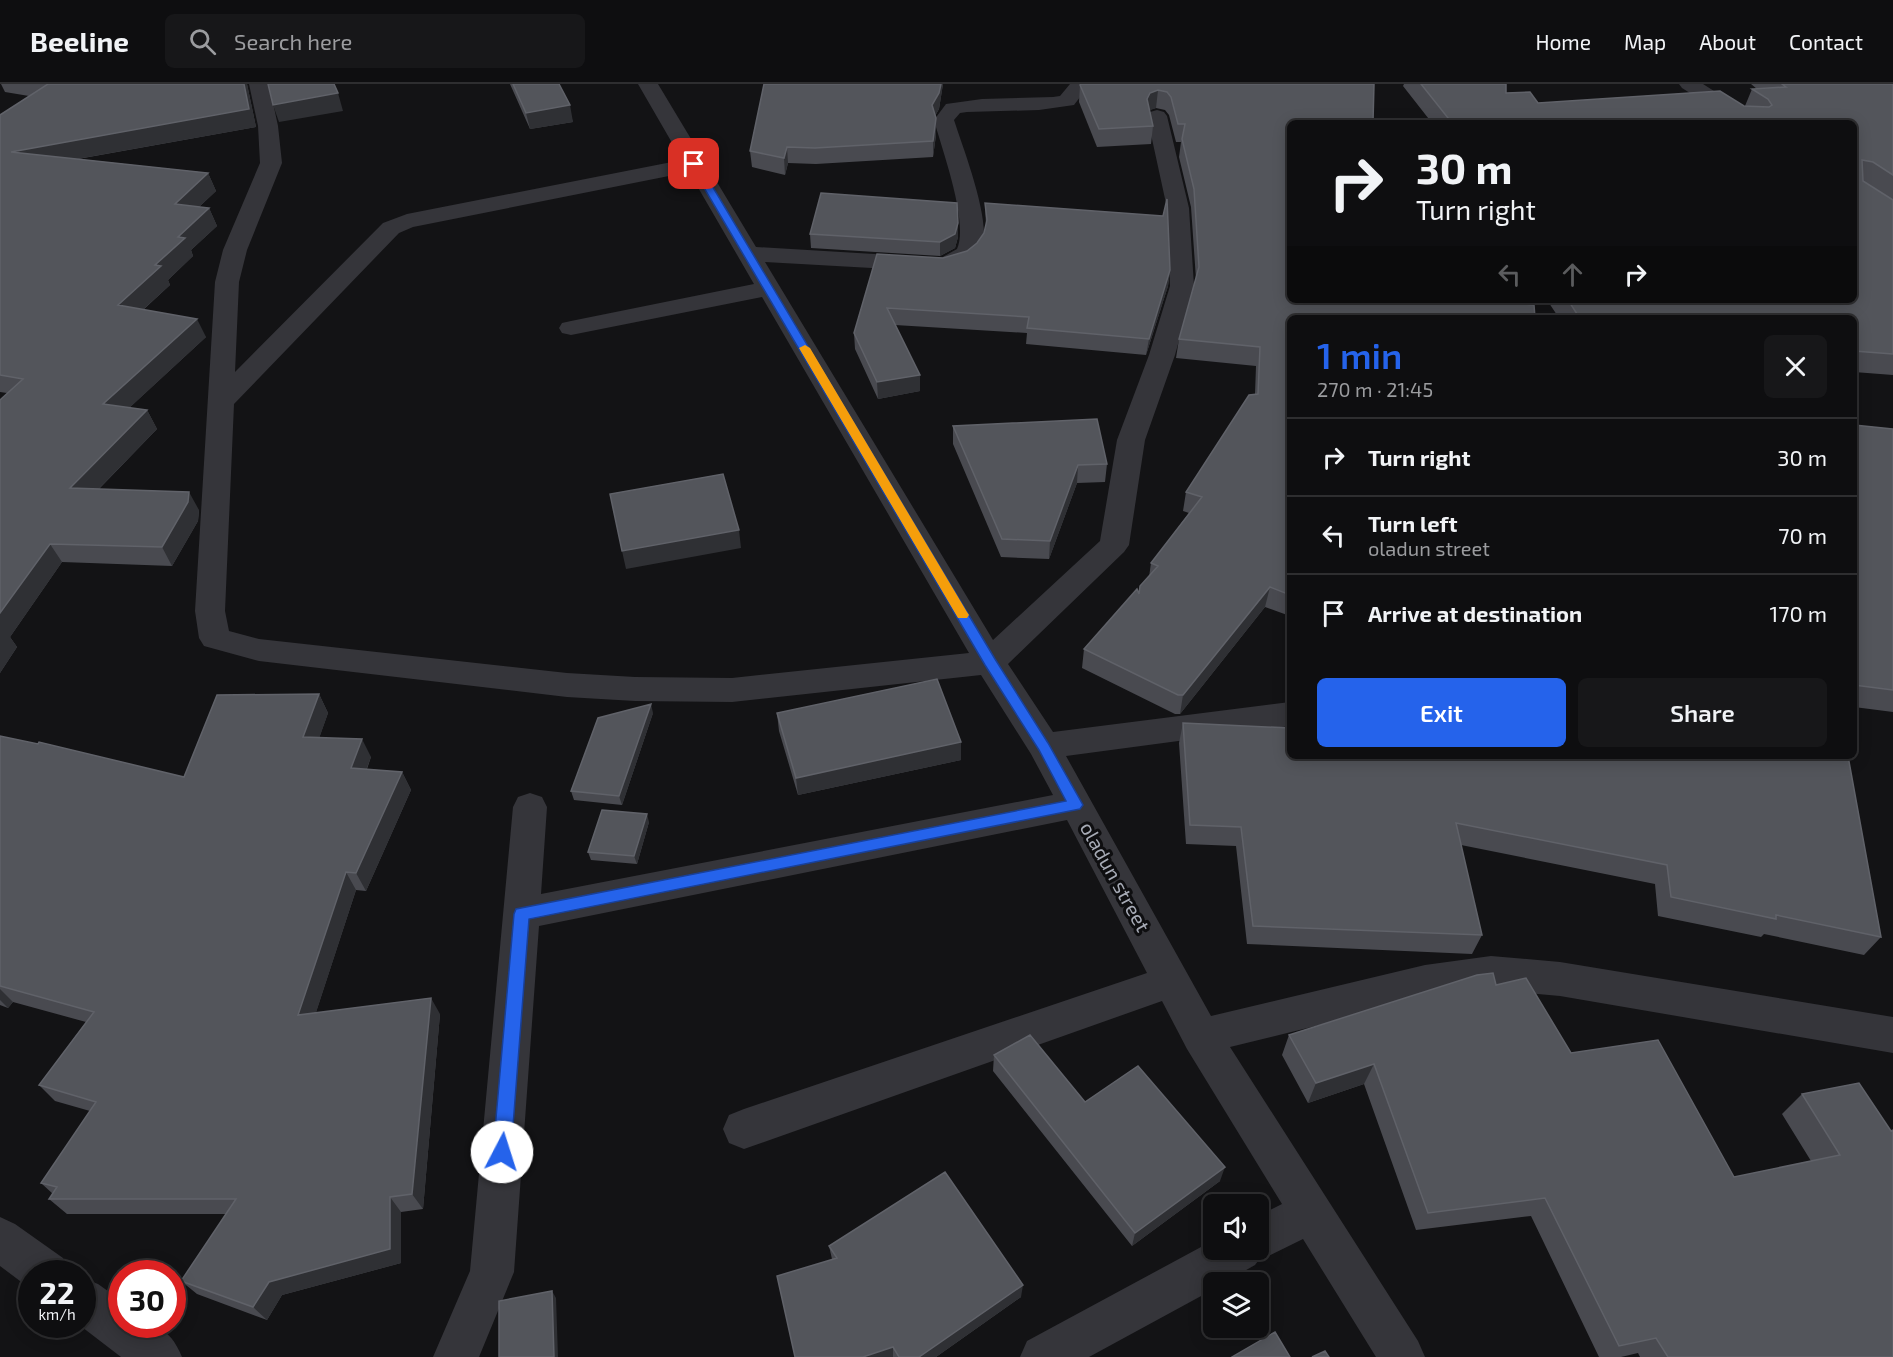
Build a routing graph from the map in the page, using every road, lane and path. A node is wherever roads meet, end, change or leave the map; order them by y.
1 (259, 84) edge
2 (648, 84) edge
3 (1080, 84) edge
4 (1689, 84) edge
5 (1157, 116) edge
6 (1746, 120) edge
7 (694, 164) junction
8 (749, 254) junction
9 (769, 288) junction
10 (1502, 303) edge
11 (1512, 315) edge
12 (571, 328) dead end
13 (220, 403) junction
14 (990, 662) junction
15 (1287, 714) edge
16 (1044, 746) junction
17 (1075, 805) junction
18 (530, 807) dead end
19 (521, 914) junction
20 (1172, 981) junction
21 (1893, 1035) edge
22 (1201, 1036) junction
23 (744, 1129) dead end
24 (1310, 1212) junction
25 (1269, 1233) edge
26 (0, 1239) edge
27 (28, 1260) edge
28 (1222, 1260) edge
29 (96, 1310) edge
30 (159, 1357) edge
31 (456, 1357) edge
32 (1043, 1357) edge
33 (1402, 1357) edge

1 - 13 street
2 - 7 street, oladun street
3 - 8 street
4 - 6 street
5 - 14 street
7 - 8 street, oladun street
7 - 13 street
8 - 9 street, oladun street
9 - 12 street
9 - 14 street, oladun street
10 - 11 street
13 - 14 street
14 - 16 street, oladun street
15 - 16 street
16 - 17 street, oladun street
17 - 19 street
17 - 20 street, oladun street
18 - 19 street
19 - 31 street
20 - 22 street, oladun street
20 - 23 street
21 - 22 street
22 - 24 street, oladun street
24 - 25 street
24 - 33 street, oladun street
26 - 27 street
28 - 32 street
29 - 30 street

